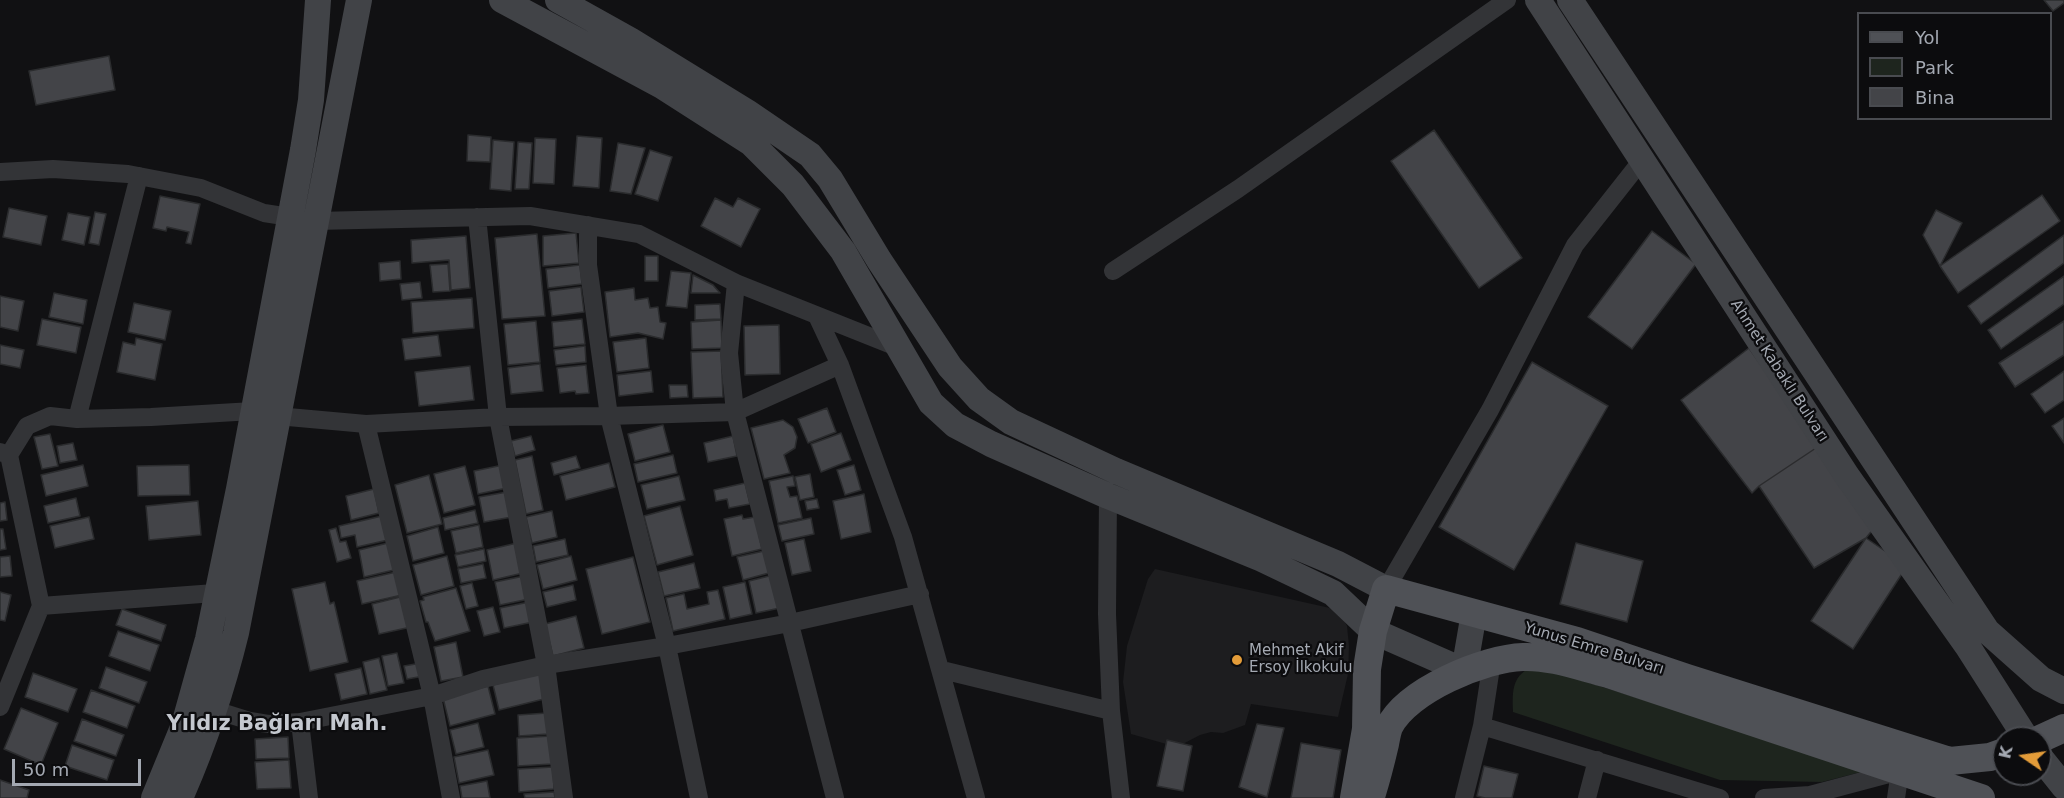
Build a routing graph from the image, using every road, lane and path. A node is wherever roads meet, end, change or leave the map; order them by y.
1 (318, 0) edge
2 (359, 0) edge
3 (502, 0) edge
4 (558, 0) edge
5 (1507, 0) edge
6 (1538, 0) edge
7 (1570, 0) edge
8 (1642, 159) junction
9 (0, 172) edge
10 (139, 176) junction
11 (477, 217) junction
12 (290, 218) junction
13 (316, 220) junction
14 (588, 225) junction
15 (1113, 271) dead end
16 (736, 283) junction
17 (817, 316) junction
18 (899, 348) junction
19 (840, 365) junction
20 (735, 412) junction
21 (265, 413) junction
22 (609, 416) junction
23 (498, 417) junction
24 (77, 419) junction
25 (366, 424) junction
26 (4, 453) edge
27 (1108, 496) junction
28 (1386, 589) junction
29 (217, 591) junction
30 (243, 592) junction
31 (920, 594) junction
32 (41, 606) junction
33 (1474, 613) junction
34 (790, 623) junction
35 (1373, 631) junction
36 (667, 646) junction
37 (1492, 661) junction
38 (546, 665) junction
39 (8, 669) edge
40 (942, 670) junction
41 (1464, 671) junction
42 (2053, 683) edge
43 (2064, 692) edge
44 (432, 696) junction
45 (0, 707) edge
46 (215, 710) junction
47 (1111, 711) junction
48 (300, 722) junction
49 (1482, 726) junction
50 (2018, 726) edge
51 (1992, 756) edge
52 (1597, 760) junction
53 (2052, 772) edge
54 (1898, 785) edge
55 (2064, 787) edge
56 (1696, 794) edge
57 (1810, 796) edge
58 (154, 798) edge
59 (180, 798) edge
60 (309, 798) edge
61 (451, 798) edge
62 (564, 798) edge
63 (699, 798) edge
64 (835, 798) edge
65 (976, 798) edge
66 (1121, 798) edge
67 (1354, 798) edge
68 (1371, 798) edge
69 (1464, 798) edge
70 (1587, 798) edge
71 (1720, 798) edge
72 (1764, 798) edge
73 (1981, 798) edge

1 - 12 street
2 - 13 street
3 - 18 street
4 - 28 street
5 - 15 street
6 - 8 street, Ahmet Kabaklı Bulvarı
7 - 42 street, Ahmet Kabaklı Bulvarı
8 - 28 street
8 - 50 street, Ahmet Kabaklı Bulvarı
9 - 10 street
10 - 12 street
10 - 24 street
11 - 13 street
11 - 14 street
11 - 23 street
12 - 13 street
12 - 21 street
13 - 21 street
14 - 16 street
14 - 22 street
16 - 17 street
16 - 20 street
17 - 18 street
17 - 19 street
18 - 27 street
19 - 20 street
19 - 31 street
20 - 22 street
20 - 34 street
21 - 24 street
21 - 25 street
21 - 29 street
21 - 30 street
22 - 23 street
22 - 36 street
23 - 25 street
23 - 38 street
24 - 26 street
25 - 44 street
26 - 32 street
27 - 35 street
27 - 47 street
28 - 33 main road, Yunus Emre Bulvarı
28 - 35 main road
29 - 30 street
29 - 32 street
29 - 58 street
30 - 46 street
31 - 34 street
31 - 40 street
32 - 39 street
33 - 41 street
33 - 51 main road, Yunus Emre Bulvarı
34 - 36 street
34 - 64 street
35 - 41 street
35 - 67 main road
36 - 38 street
36 - 63 street
37 - 41 main road, Yunus Emre Bulvarı
37 - 49 street
37 - 54 main road, Yunus Emre Bulvarı
38 - 44 street
38 - 62 street
39 - 45 street
40 - 47 street
40 - 65 street
41 - 68 main road, Yunus Emre Bulvarı
42 - 43 street, Ahmet Kabaklı Bulvarı
44 - 48 street
44 - 61 street
46 - 48 street
46 - 59 street
47 - 66 street
48 - 60 street
49 - 52 street
49 - 69 street
52 - 56 street
52 - 70 street
53 - 55 street
54 - 57 street
54 - 73 main road, Yunus Emre Bulvarı
56 - 71 street
57 - 72 street

